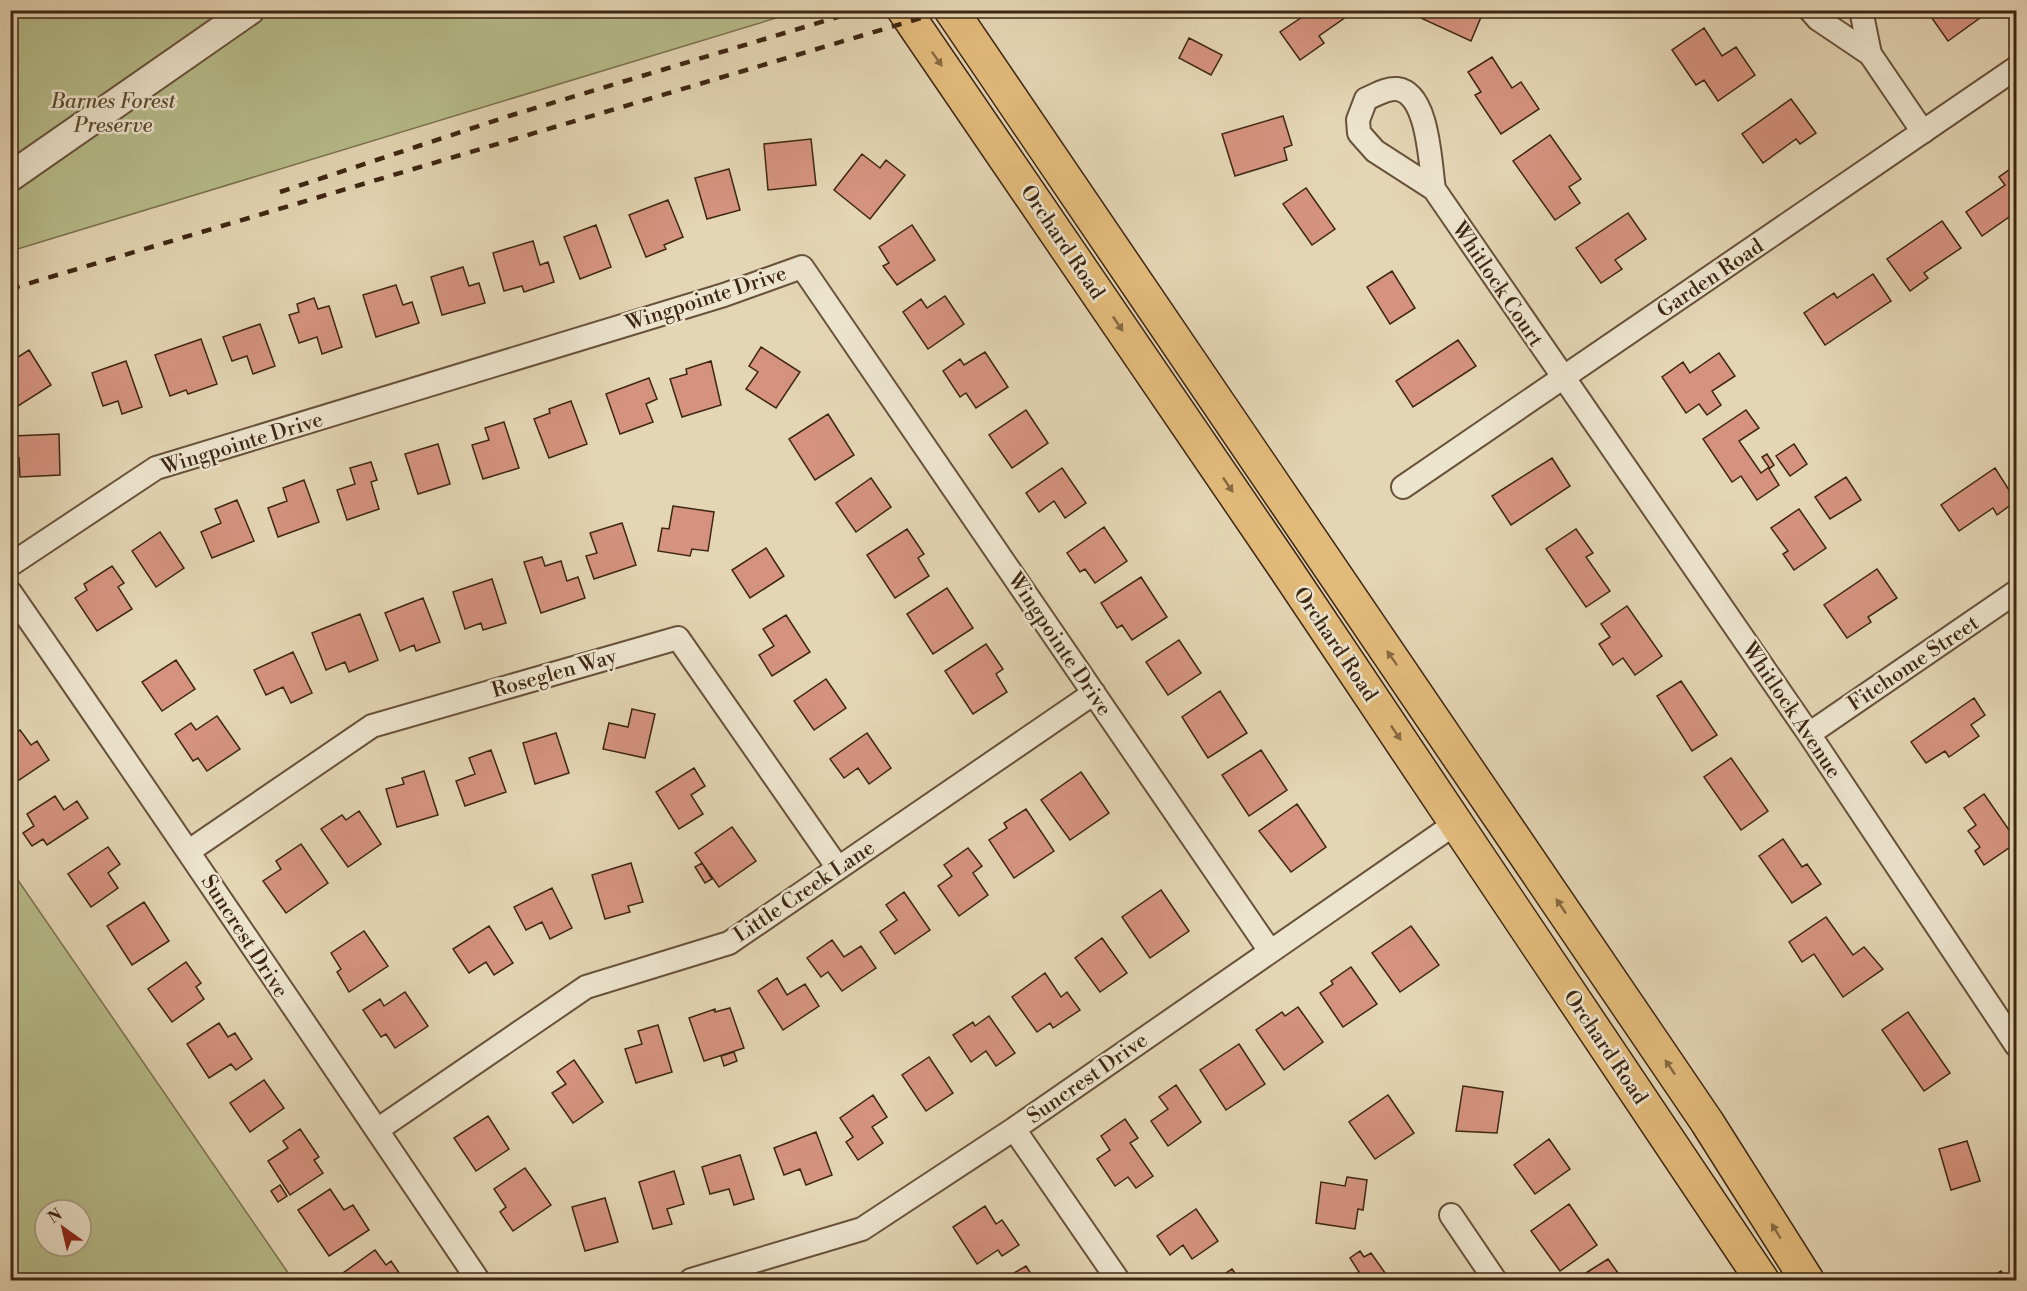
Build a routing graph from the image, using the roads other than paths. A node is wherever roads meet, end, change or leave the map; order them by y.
1 (250, 10) edge
2 (904, 10) edge
3 (951, 10) edge
4 (1810, 10) edge
5 (1861, 10) edge
6 (1870, 54) junction
7 (2016, 68) edge
8 (1923, 132) junction
9 (10, 177) edge
10 (1434, 189) dead end
11 (1562, 379) junction
12 (1403, 487) dead end
13 (10, 565) edge
14 (10, 592) edge
15 (2016, 592) edge
16 (1094, 693) junction
17 (1809, 734) junction
18 (1456, 823) junction
19 (189, 850) junction
20 (838, 868) junction
21 (1270, 951) junction
22 (2016, 1045) edge
23 (1014, 1129) junction
24 (377, 1130) junction
25 (1451, 1215) dead end
26 (761, 1271) edge
27 (478, 1281) edge
28 (691, 1281) edge
29 (1118, 1281) edge
30 (1496, 1281) edge
31 (1762, 1281) edge
32 (1807, 1281) edge

1 - 9 street
2 -> 18 main road, Orchard Road
32 -> 3 main road, Orchard Road
4 - 6 street
5 - 6 street
6 - 8 street
7 - 8 street, Garden Road
8 - 11 street, Garden Road
10 - 11 street, Whitlock Court
11 - 12 street, Garden Road
11 - 17 street, Whitlock Avenue
13 - 16 street, Wingpointe Drive
14 - 19 street, Suncrest Drive
15 - 17 street, Fitchome Street
16 - 20 street, Little Creek Lane
16 - 21 street, Wingpointe Drive
17 - 22 street, Whitlock Avenue
18 - 21 street, Suncrest Drive
18 - 31 main road, Orchard Road
19 - 20 street, Roseglen Way
19 - 24 street, Suncrest Drive
20 - 24 street, Little Creek Lane
21 - 23 street, Suncrest Drive
23 - 26 street, Suncrest Drive
23 - 29 street
24 - 27 street, Suncrest Drive
25 - 30 street
26 - 28 street, Suncrest Drive

